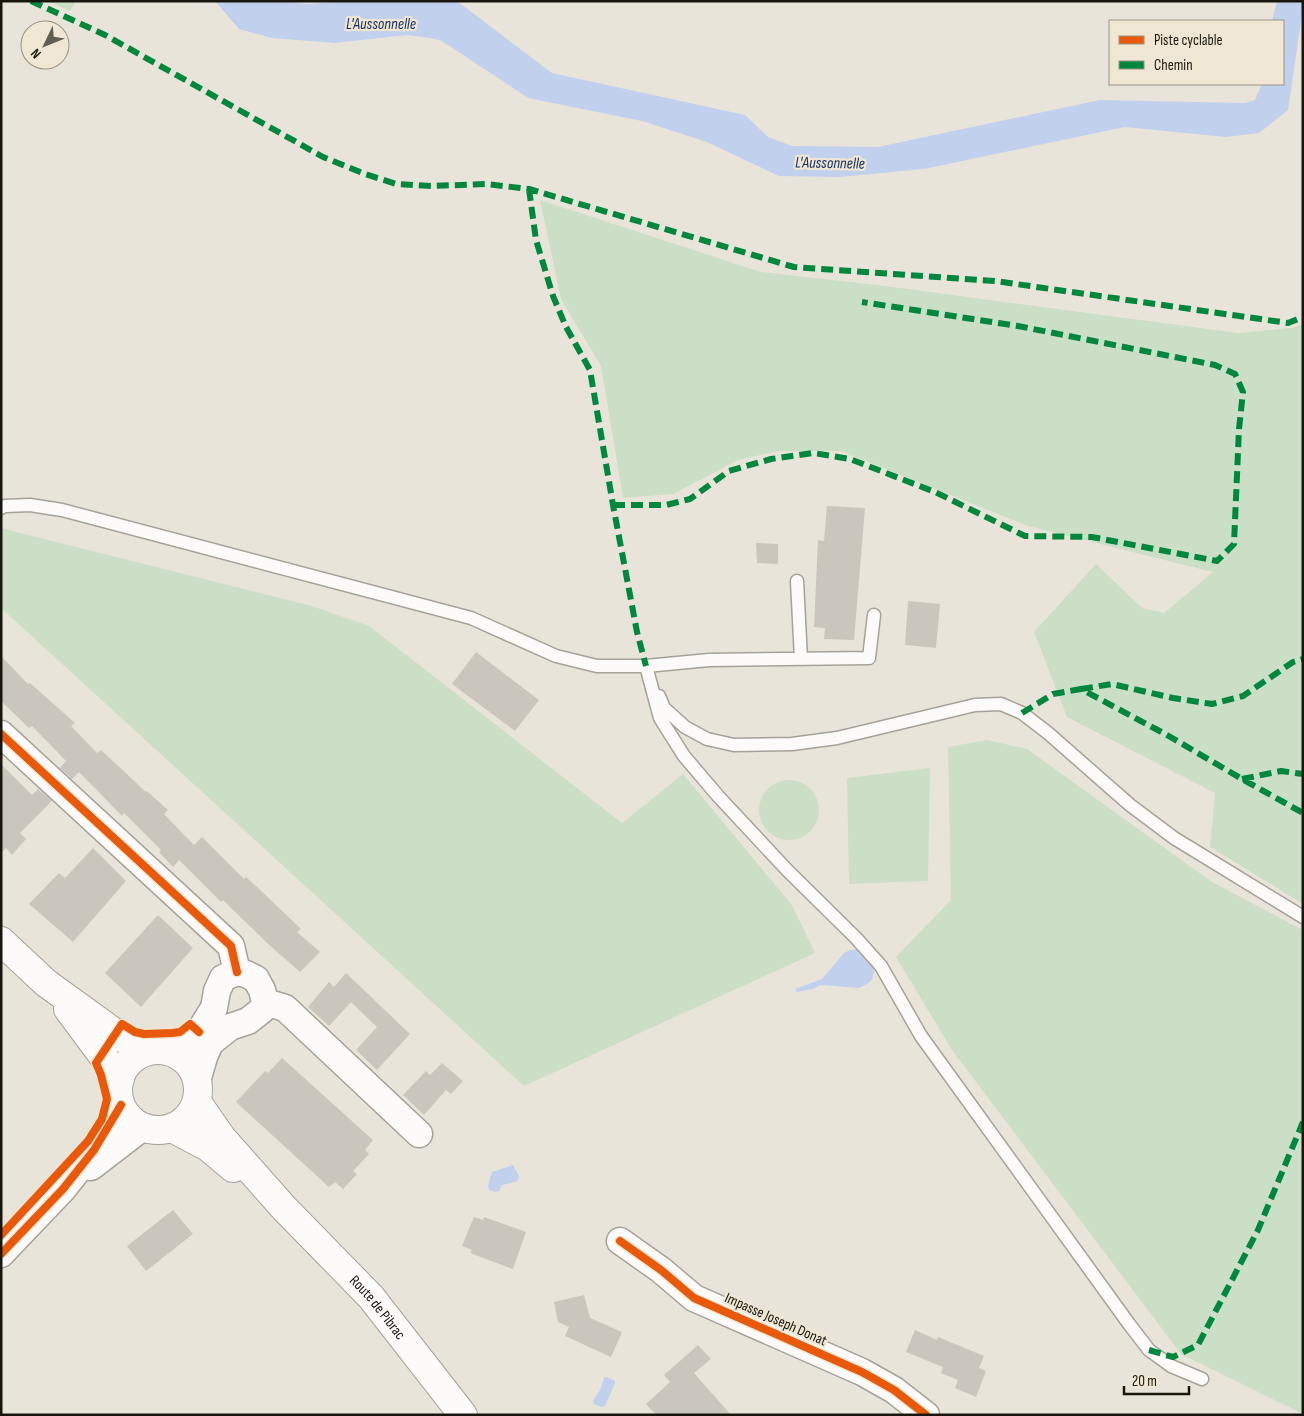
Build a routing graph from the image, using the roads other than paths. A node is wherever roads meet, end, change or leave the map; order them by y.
1 (1, 508) edge
2 (797, 581) dead end
3 (874, 615) dead end
4 (801, 659) junction
5 (646, 666) junction
6 (1, 734) edge
7 (1303, 917) edge
8 (1, 941) edge
9 (237, 972) junction
10 (46, 983) junction
11 (265, 1002) junction
12 (156, 1052) junction
13 (197, 1091) junction
14 (120, 1092) junction
15 (143, 1127) junction
16 (172, 1128) junction
17 (419, 1134) dead end
18 (63, 1189) junction
19 (284, 1208) junction
20 (620, 1241) dead end
21 (2, 1254) edge
22 (1202, 1379) dead end
23 (462, 1415) edge
24 (926, 1415) edge

1 - 5 lane
2 - 4 lane
3 - 4 lane
4 - 5 lane
5 - 7 lane
5 - 22 lane
6 - 9 street
8 - 10 main road, Route de Pibrac
9 - 11 street
9 - 12 street
10 - 12 main road, Route de Pibrac
10 - 14 main road, Route de Pibrac
11 - 13 street
11 - 17 street
12 - 13 main road, Route de Pibrac
12 - 14 main road
13 - 16 main road
13 - 19 main road, Route de Pibrac
14 - 15 main road, Route de Pibrac
14 - 18 street
15 - 16 main road, Route de Pibrac
15 - 18 street
16 - 19 main road, Route de Pibrac
18 - 21 street
19 - 23 main road, Route de Pibrac
20 - 24 street, Impasse Joseph Donat

